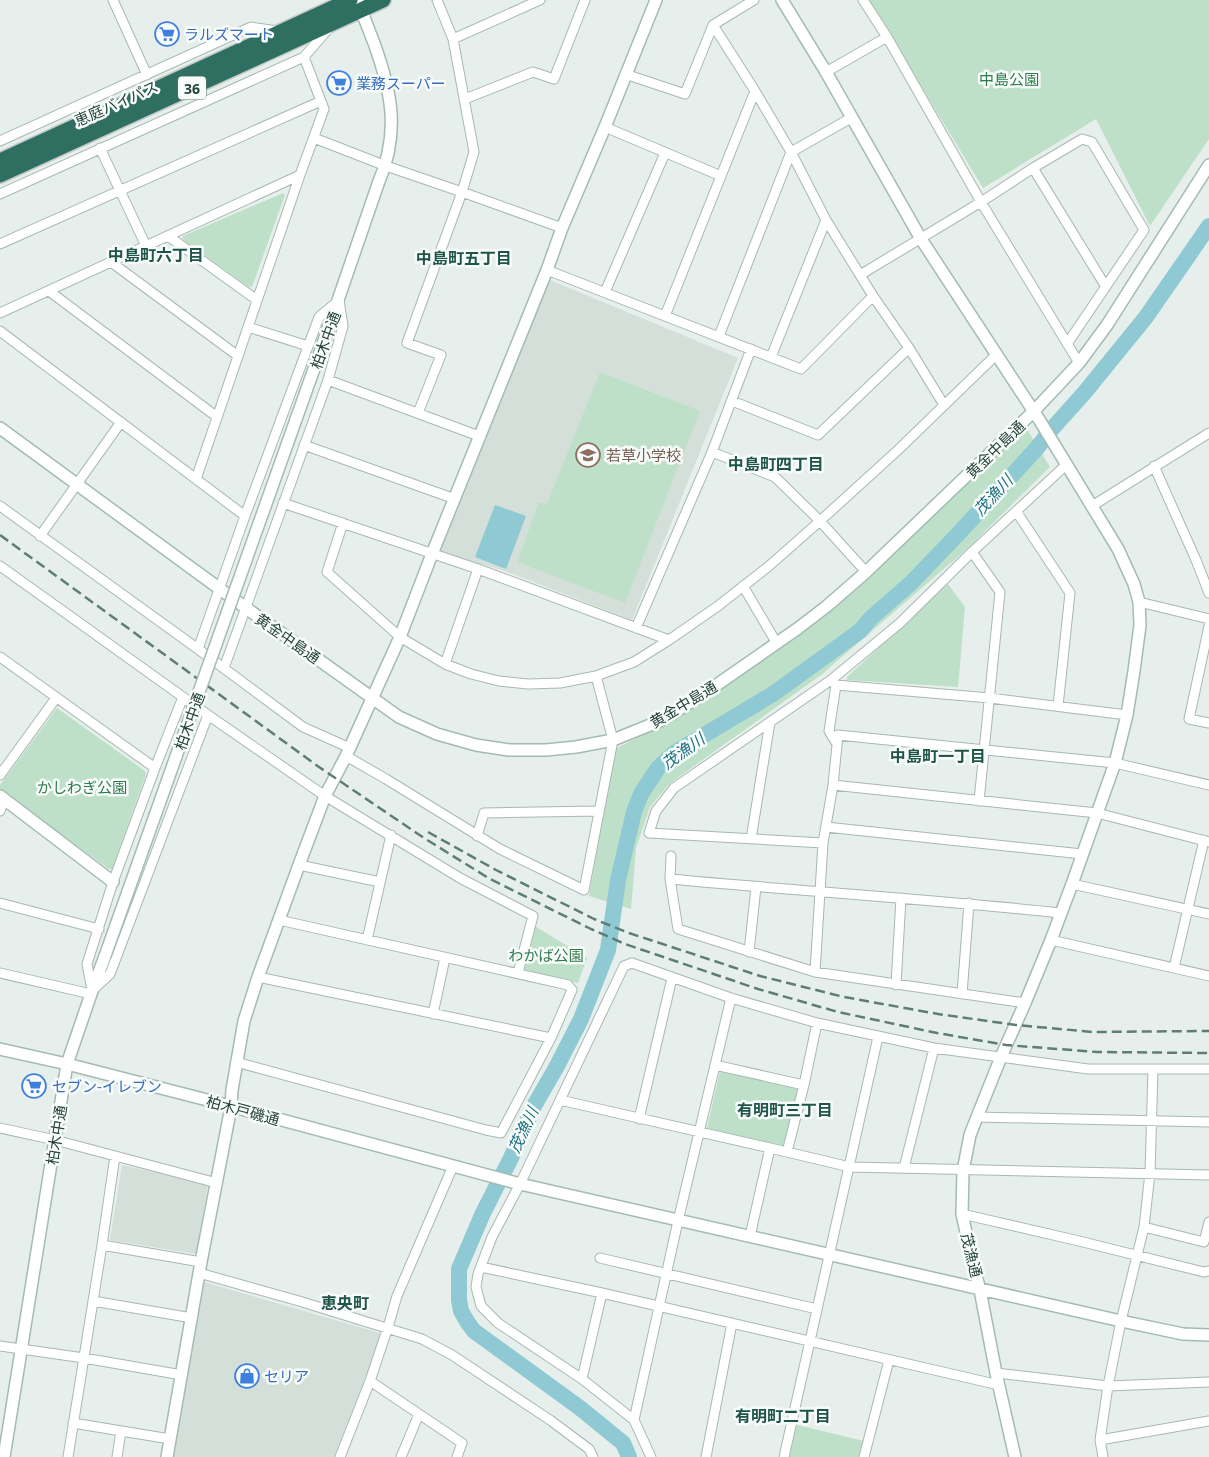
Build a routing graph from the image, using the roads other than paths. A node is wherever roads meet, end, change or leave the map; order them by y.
1 (113, 0) edge
2 (383, 0) edge
3 (437, 0) edge
4 (540, 0) edge
5 (585, 0) edge
6 (656, 0) edge
7 (754, 0) edge
8 (782, 0) edge
9 (863, 0) edge
10 (356, 3) edge
11 (332, 24) junction
12 (713, 25) junction
13 (281, 32) junction
14 (887, 36) junction
15 (453, 39) junction
16 (304, 57) junction
17 (826, 72) junction
18 (625, 74) junction
19 (147, 75) junction
20 (755, 91) junction
21 (465, 99) junction
22 (321, 101) junction
23 (851, 118) junction
24 (605, 127) junction
25 (314, 138) junction
26 (0, 141) edge
27 (100, 148) junction
28 (792, 152) junction
29 (664, 153) junction
30 (0, 161) edge
31 (1209, 165) edge
32 (386, 166) junction
33 (1033, 168) junction
34 (300, 175) junction
35 (0, 176) edge
36 (721, 176) junction
37 (120, 191) junction
38 (462, 192) junction
39 (0, 194) edge
40 (981, 202) junction
41 (826, 220) junction
42 (562, 228) junction
43 (168, 236) junction
44 (921, 239) junction
45 (0, 244) edge
46 (146, 246) junction
47 (111, 262) junction
48 (547, 270) junction
49 (860, 275) junction
50 (1106, 287) junction
51 (48, 291) junction
52 (606, 292) junction
53 (873, 296) junction
54 (257, 300) junction
55 (340, 300) junction
56 (0, 313) edge
57 (666, 316) junction
58 (248, 326) junction
59 (0, 332) edge
60 (719, 336) junction
61 (1067, 344) junction
62 (308, 346) junction
63 (909, 348) junction
64 (751, 349) junction
65 (996, 355) junction
66 (238, 356) junction
67 (771, 357) junction
68 (1079, 363) junction
69 (328, 380) junction
70 (732, 401) junction
71 (944, 405) junction
72 (418, 413) junction
73 (1036, 416) junction
74 (217, 417) junction
75 (121, 422) junction
76 (0, 428) edge
77 (1209, 433) edge
78 (479, 436) junction
79 (304, 445) junction
80 (712, 452) junction
81 (1066, 465) junction
82 (1154, 466) junction
83 (196, 479) junction
84 (77, 484) junction
85 (454, 499) junction
86 (283, 503) junction
87 (0, 506) edge
88 (1092, 506) junction
89 (1016, 511) junction
90 (245, 516) junction
91 (820, 522) junction
92 (343, 523) junction
93 (40, 536) junction
94 (972, 552) junction
95 (432, 554) junction
96 (0, 566) edge
97 (478, 569) junction
98 (866, 572) junction
99 (742, 586) junction
100 (220, 588) junction
101 (1209, 593) edge
102 (1139, 602) junction
103 (246, 608) junction
104 (1209, 619) edge
105 (1209, 626) edge
106 (636, 628) junction
107 (400, 637) junction
108 (669, 640) junction
109 (776, 642) junction
110 (198, 649) junction
111 (0, 657) edge
112 (445, 664) junction
113 (224, 668) junction
114 (596, 676) junction
115 (833, 682) junction
116 (183, 697) junction
117 (372, 697) junction
118 (56, 698) junction
119 (990, 698) junction
120 (1058, 706) junction
121 (208, 715) junction
122 (1127, 715) junction
123 (770, 722) junction
124 (1209, 723) edge
125 (613, 740) junction
126 (837, 744) junction
127 (984, 749) junction
128 (348, 752) junction
129 (1115, 763) junction
130 (155, 768) junction
131 (0, 776) edge
132 (833, 785) junction
133 (1209, 785) edge
134 (325, 796) junction
135 (2, 798) edge
136 (979, 801) junction
137 (0, 811) edge
138 (598, 811) junction
139 (1097, 813) junction
140 (826, 827) junction
141 (391, 835) junction
142 (477, 836) junction
143 (751, 838) junction
144 (1206, 841) edge
145 (824, 843) junction
146 (1082, 854) junction
147 (671, 856) dead end
148 (299, 865) junction
149 (670, 879) junction
150 (113, 882) junction
151 (380, 882) junction
152 (1072, 884) junction
153 (756, 887) junction
154 (820, 892) junction
155 (901, 898) junction
156 (0, 903) edge
157 (969, 903) junction
158 (1188, 910) junction
159 (1061, 913) junction
160 (1209, 914) edge
161 (279, 920) junction
162 (98, 929) junction
163 (367, 940) junction
164 (1051, 940) junction
165 (749, 952) junction
166 (445, 958) junction
167 (1174, 968) junction
168 (815, 972) junction
169 (0, 973) edge
170 (518, 973) junction
171 (1209, 976) edge
172 (258, 977) junction
173 (672, 978) junction
174 (896, 985) junction
175 (91, 992) junction
176 (962, 994) junction
177 (731, 998) junction
178 (1026, 1003) junction
179 (433, 1014) junction
180 (817, 1023) junction
181 (878, 1037) junction
182 (551, 1038) junction
183 (934, 1048) junction
184 (0, 1049) edge
185 (1001, 1057) junction
186 (236, 1062) junction
187 (67, 1064) junction
188 (715, 1065) junction
189 (1153, 1070) junction
190 (1209, 1070) edge
191 (804, 1085) junction
192 (560, 1100) junction
193 (231, 1107) junction
194 (977, 1117) junction
195 (639, 1119) junction
196 (1151, 1122) junction
197 (1209, 1122) edge
198 (0, 1128) edge
199 (699, 1131) junction
200 (55, 1140) junction
201 (770, 1148) junction
202 (787, 1152) junction
203 (115, 1156) junction
204 (452, 1166) junction
205 (850, 1167) junction
206 (904, 1168) junction
207 (962, 1171) junction
208 (1150, 1173) junction
209 (1209, 1175) edge
210 (217, 1183) junction
211 (516, 1183) junction
212 (962, 1214) junction
213 (678, 1220) junction
214 (1209, 1222) edge
215 (1144, 1227) junction
216 (750, 1236) junction
217 (102, 1245) junction
218 (829, 1255) junction
219 (1136, 1256) junction
220 (600, 1258) dead end
221 (480, 1267) junction
222 (200, 1268) junction
223 (1209, 1271) edge
224 (666, 1273) junction
225 (980, 1290) junction
226 (602, 1293) junction
227 (93, 1301) junction
228 (658, 1306) junction
229 (817, 1309) junction
230 (192, 1318) junction
231 (1121, 1322) junction
232 (732, 1323) junction
233 (388, 1327) junction
234 (1209, 1335) edge
235 (810, 1341) junction
236 (0, 1346) edge
237 (21, 1350) junction
238 (84, 1358) junction
239 (889, 1360) junction
240 (182, 1375) junction
241 (582, 1379) junction
242 (998, 1379) junction
243 (370, 1381) junction
244 (1209, 1382) edge
245 (1108, 1386) junction
246 (419, 1414) junction
247 (634, 1420) junction
248 (1209, 1421) edge
249 (73, 1422) junction
250 (121, 1431) junction
251 (170, 1439) junction
252 (1100, 1440) junction
253 (4, 1457) edge
254 (68, 1457) edge
255 (117, 1457) edge
256 (167, 1457) edge
257 (340, 1457) edge
258 (401, 1457) edge
259 (457, 1457) edge
260 (593, 1457) edge
261 (651, 1457) edge
262 (706, 1457) edge
263 (784, 1457) edge
264 (864, 1457) edge
265 (1015, 1457) edge
266 (1104, 1457) edge

1 - 19 street
2 - 10 highway, 恵庭バイパス / 36
3 - 15 street
4 - 15 street
5 - 21 street
6 - 18 street
7 - 12 street
8 - 17 street, 茂漁通
9 - 14 street
10 - 11 highway, 恵庭バイパス / 36
10 - 13 highway, 恵庭バイパス / 36
10 - 32 street, 柏木中通
11 - 16 street
11 - 35 highway, 恵庭バイパス / 36
12 - 18 street
12 - 20 street
13 - 19 street
13 - 30 highway, 恵庭バイパス / 36
14 - 17 street
14 - 40 street
15 - 21 street
16 - 22 street
16 - 27 street
17 - 23 street, 茂漁通
18 - 24 street
19 - 26 street
20 - 28 street
20 - 36 street
21 - 38 street
22 - 25 street
22 - 37 street
23 - 28 street
23 - 44 street, 茂漁通
24 - 29 street
24 - 42 street
25 - 32 street
25 - 34 street
27 - 37 street
27 - 39 street
28 - 41 street
28 - 60 street
29 - 36 street
29 - 52 street
31 - 68 street, 黄金中島通
32 - 38 street
32 - 55 street, 柏木中通
33 - 40 street
33 - 50 street
33 - 50 street
34 - 43 street
34 - 54 street
36 - 57 street
37 - 45 street
37 - 46 street
38 - 42 street
38 - 72 street
40 - 44 street
40 - 61 street
41 - 49 street
41 - 67 street
42 - 48 street
43 - 46 street
43 - 54 street
44 - 49 street
44 - 65 street, 茂漁通
46 - 47 street
47 - 51 street
47 - 66 street
48 - 52 street
48 - 78 street
49 - 53 street
50 - 61 street
51 - 56 street
51 - 74 street
52 - 57 street
53 - 63 street
53 - 67 street
54 - 58 street
55 - 62 street
55 - 69 street
55 - 175 street, 柏木中通, bridge
57 - 60 street
58 - 62 street
58 - 66 street
59 - 75 street
60 - 64 street
61 - 68 street
62 - 90 street
63 - 70 street
63 - 71 street
64 - 67 street
64 - 70 street
65 - 71 street
65 - 73 street, 茂漁通
66 - 74 street
68 - 73 street, 黄金中島通
69 - 72 street
69 - 79 street
70 - 80 street
71 - 91 street
72 - 78 street
73 - 81 street, 茂漁通
73 - 98 street, 黄金中島通
74 - 83 street
75 - 83 street
75 - 84 street
76 - 84 street, 黄金中島通
77 - 82 street
78 - 85 street
79 - 85 street
79 - 86 street
80 - 91 street
80 - 106 street
81 - 88 street, 茂漁通
81 - 89 street
82 - 88 street
82 - 101 street
83 - 90 street
84 - 93 street
84 - 100 street, 黄金中島通
85 - 95 street
86 - 92 street
86 - 103 street
87 - 93 street
88 - 102 street, 茂漁通
89 - 94 street
89 - 120 street
90 - 100 street
91 - 98 street
91 - 99 street
92 - 95 street
92 - 107 street
93 - 110 street
94 - 115 street
94 - 119 street
95 - 97 street
95 - 107 street
96 - 116 street
97 - 106 street
97 - 112 street
98 - 109 street, 黄金中島通
99 - 108 street
99 - 109 street
100 - 103 street, 黄金中島通
100 - 110 street
102 - 104 street
102 - 122 street, 茂漁通
103 - 113 street
103 - 117 street, 黄金中島通
105 - 124 street
106 - 108 street
107 - 112 street
107 - 117 street
108 - 114 street
109 - 125 street, 黄金中島通
110 - 113 street
111 - 118 street
112 - 114 street
113 - 128 street
114 - 125 street
115 - 119 street
115 - 123 street
115 - 126 street
116 - 121 street
116 - 130 street
117 - 125 street, 黄金中島通
117 - 128 street
118 - 130 street
118 - 131 street
119 - 120 street
119 - 127 street
120 - 122 street
121 - 134 street
121 - 175 street
122 - 129 street, 茂漁通
123 - 143 street
123 - 143 street
125 - 138 street
126 - 127 street
126 - 132 street
127 - 129 street
127 - 136 street
128 - 134 street
128 - 142 street
129 - 133 street
129 - 139 street, 茂漁通
130 - 150 street
132 - 136 street
132 - 140 street
134 - 141 street
134 - 148 street
135 - 137 street
135 - 150 street
136 - 139 street
138 - 142 street
138 - 142 street
139 - 144 street
139 - 146 street, 茂漁通
140 - 145 street
140 - 146 street
141 - 151 street
141 - 170 street
143 - 145 street
144 - 158 street
145 - 154 street
146 - 152 street, 茂漁通
147 - 149 street
148 - 151 street
148 - 161 street
149 - 153 street
149 - 165 street
150 - 162 street
151 - 163 street
152 - 158 street
152 - 159 street, 茂漁通
153 - 154 street
153 - 165 street
154 - 155 street
154 - 168 street
155 - 157 street
155 - 174 street
156 - 162 street
157 - 159 street
157 - 176 street
158 - 160 street
158 - 167 street
159 - 164 street, 茂漁通
161 - 163 street
161 - 172 street
162 - 175 street
163 - 166 street
164 - 167 street
164 - 178 street, 茂漁通
165 - 168 street
166 - 170 street
166 - 179 street
167 - 171 street
168 - 174 street
169 - 175 street
170 - 182 street
172 - 179 street
172 - 186 street
173 - 177 street
173 - 192 street
173 - 195 street
174 - 176 street
175 - 187 street, 柏木中通
176 - 178 street
177 - 180 street
177 - 188 street
178 - 185 street, 茂漁通
179 - 182 street
180 - 181 street
180 - 191 street
181 - 183 street
181 - 205 street
182 - 186 street
183 - 185 street
183 - 206 street
184 - 187 street, 柏木戸磯通
185 - 189 street
185 - 194 street, 茂漁通
186 - 193 street
187 - 193 street, 柏木戸磯通
187 - 200 street, 柏木中通
188 - 191 street
188 - 199 street
189 - 190 street
189 - 196 street
191 - 202 street
192 - 195 street
192 - 211 street
193 - 204 street, 柏木戸磯通
193 - 210 street
194 - 196 street
194 - 207 street, 茂漁通
195 - 199 street
196 - 197 street
196 - 208 street
198 - 200 street
199 - 201 street
199 - 213 street
200 - 203 street
200 - 237 street, 柏木中通
201 - 202 street
201 - 216 street
202 - 205 street
203 - 210 street
203 - 217 street
204 - 211 street, 柏木戸磯通
204 - 233 street
205 - 206 street
205 - 218 street
206 - 207 street
207 - 208 street
207 - 212 street, 茂漁通
208 - 209 street
208 - 215 street
210 - 222 street
211 - 213 street, 柏木戸磯通
211 - 221 street
212 - 219 street
212 - 225 street, 茂漁通
213 - 216 street, 柏木戸磯通
213 - 224 street
214 - 215 street
215 - 219 street
216 - 218 street, 柏木戸磯通
217 - 222 street
217 - 227 street
218 - 225 street, 柏木戸磯通
218 - 229 street
219 - 223 street
219 - 231 street
220 - 224 street
221 - 226 street
221 - 241 street
222 - 230 street
222 - 233 street
224 - 228 street
224 - 229 street
225 - 231 street, 柏木戸磯通
225 - 242 street, 茂漁通
226 - 228 street
226 - 241 street
227 - 230 street
227 - 238 street
228 - 232 street
228 - 247 street
229 - 235 street
230 - 240 street
231 - 234 street, 柏木戸磯通
231 - 245 street
232 - 235 street
232 - 262 street
233 - 243 street
233 - 260 street
235 - 239 street
235 - 263 street
236 - 237 street
237 - 238 street
237 - 253 street, 柏木中通
238 - 240 street
238 - 249 street
239 - 242 street
239 - 264 street
240 - 251 street
241 - 247 street
242 - 245 street
242 - 265 street, 茂漁通
243 - 246 street
243 - 257 street
244 - 245 street
245 - 252 street
246 - 258 street
246 - 259 street
247 - 261 street
248 - 252 street
249 - 250 street
249 - 254 street
250 - 251 street
250 - 255 street
251 - 256 street
252 - 266 street

